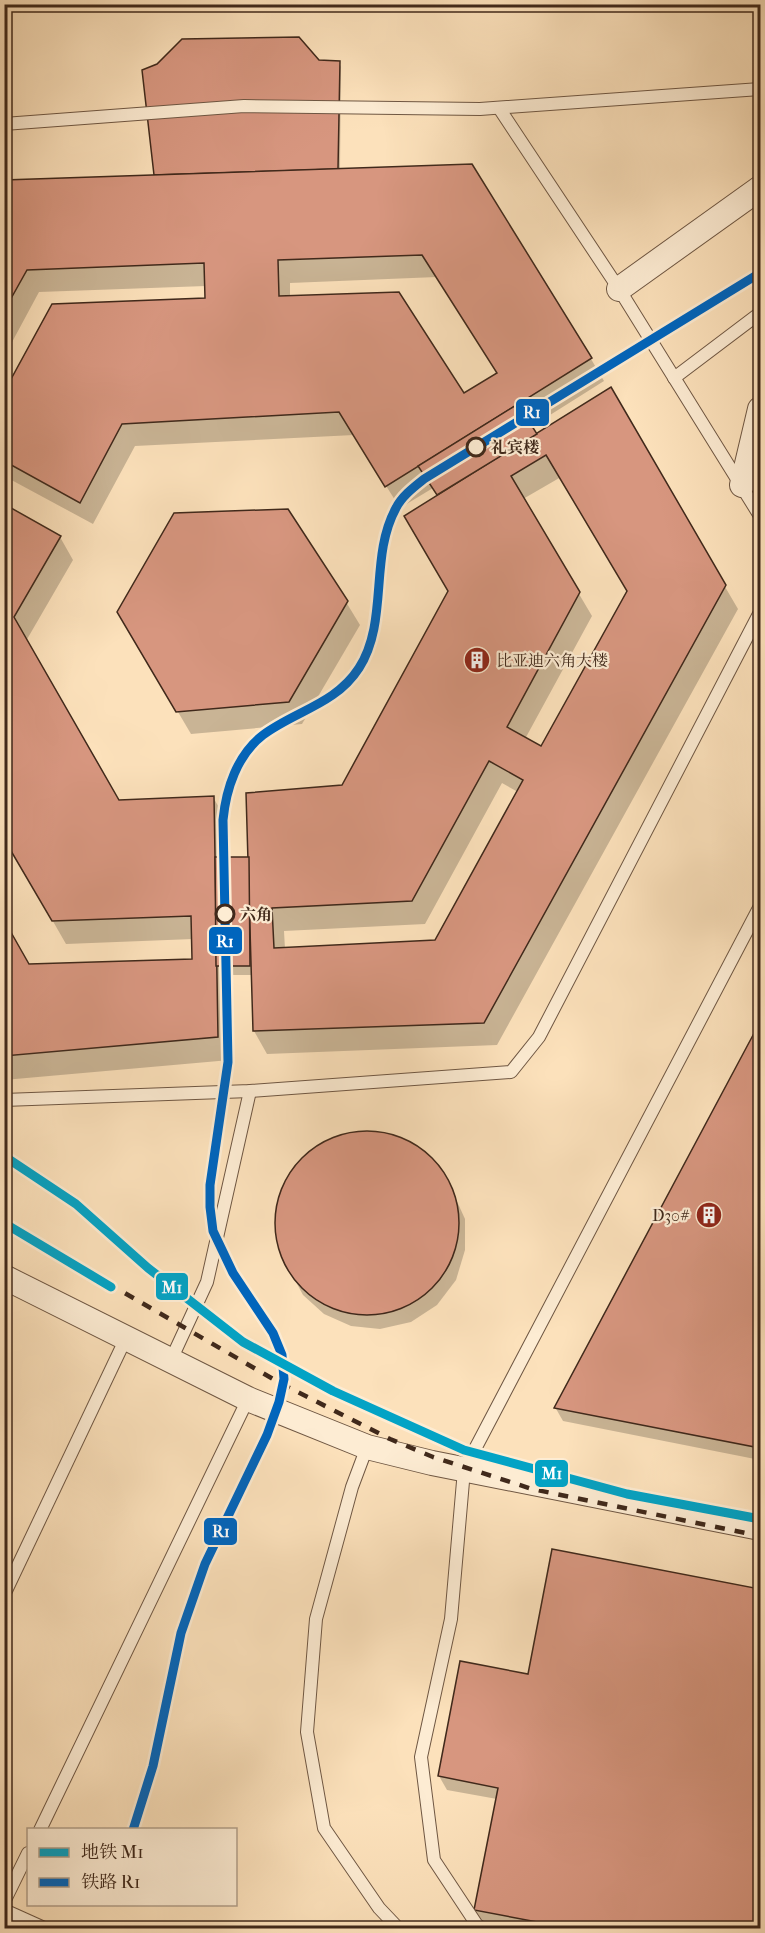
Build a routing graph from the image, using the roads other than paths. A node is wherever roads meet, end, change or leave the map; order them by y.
1 (760, 89) edge
2 (499, 108) junction
3 (4, 124) edge
4 (760, 188) edge
5 (619, 289) junction
6 (760, 313) edge
7 (674, 378) junction
8 (760, 409) edge
9 (742, 485) junction
10 (760, 516) edge
11 (760, 612) edge
12 (760, 906) edge
13 (250, 1091) junction
14 (4, 1100) edge
15 (4, 1277) edge
16 (126, 1338) junction
17 (171, 1360) junction
18 (248, 1399) junction
19 (367, 1447) junction
20 (464, 1470) junction
21 (760, 1528) edge
22 (4, 1595) edge
23 (41, 1828) edge
24 (27, 1855) edge
25 (4, 1902) edge
26 (4, 1910) edge
27 (44, 1929) edge
28 (398, 1929) edge
29 (482, 1929) edge

1 - 2 lane
2 - 3 lane
2 - 5 lane
4 - 5 street
5 - 7 lane
6 - 7 lane
7 - 9 lane
8 - 9 street
9 - 10 lane
11 - 13 lane
12 - 20 lane
13 - 14 lane
13 - 17 lane
15 - 16 street
16 - 17 street
16 - 22 lane
17 - 18 street
18 - 19 street
18 - 23 lane
19 - 20 street
19 - 28 lane
20 - 21 street
20 - 29 lane
24 - 25 lane
26 - 27 lane

